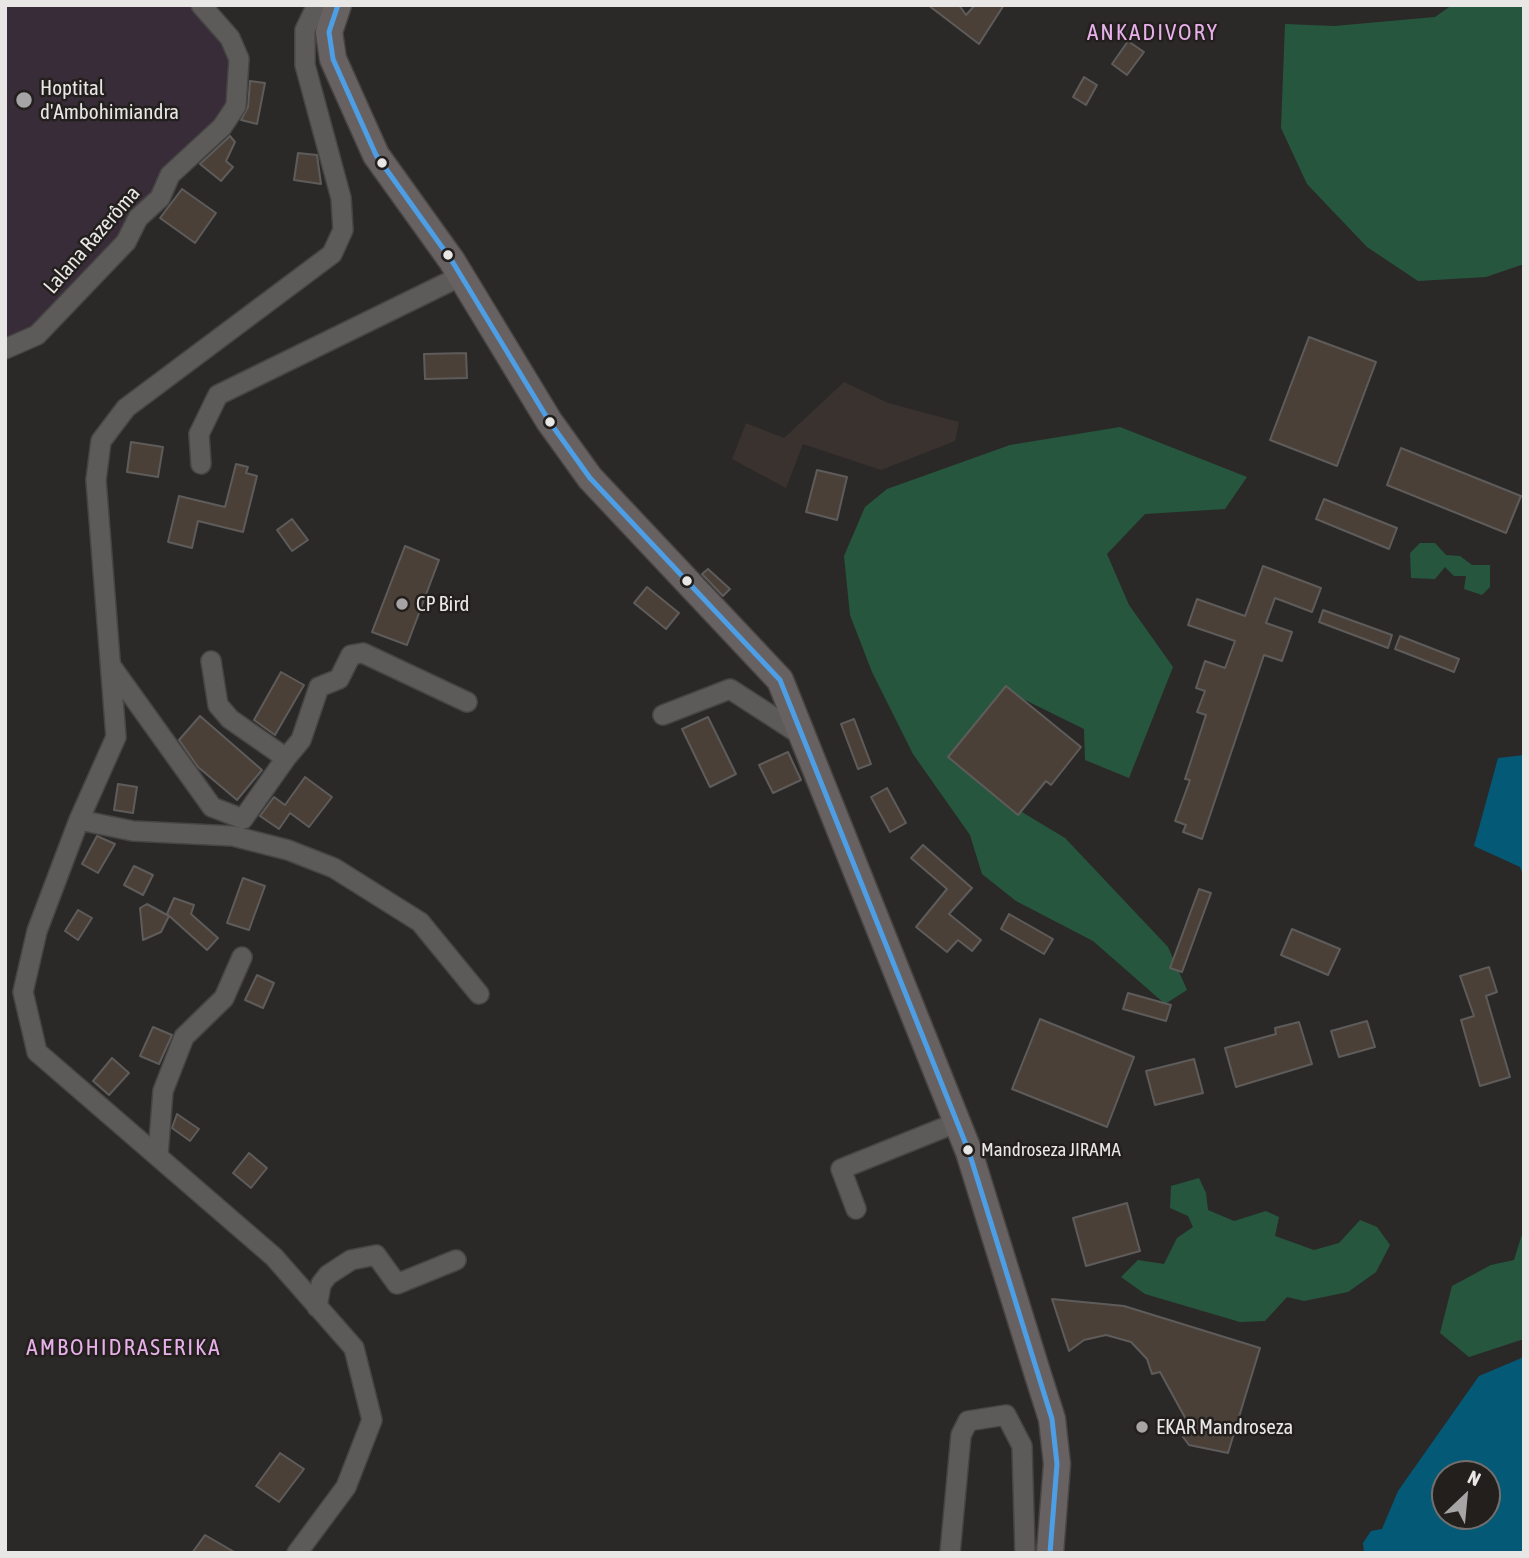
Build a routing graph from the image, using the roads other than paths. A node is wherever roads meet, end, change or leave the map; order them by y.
1 (201, 5) edge
2 (317, 5) edge
3 (338, 5) edge
4 (461, 276) junction
5 (5, 349) edge
6 (201, 464) dead end
7 (211, 661) dead end
8 (111, 665) junction
9 (467, 702) dead end
10 (663, 715) dead end
11 (286, 758) junction
12 (836, 813) junction
13 (79, 820) junction
14 (242, 957) dead end
15 (479, 994) dead end
16 (958, 1122) junction
17 (158, 1155) junction
18 (856, 1209) dead end
19 (456, 1260) dead end
20 (317, 1307) junction
21 (297, 1553) edge
22 (950, 1553) edge
23 (1025, 1553) edge
24 (1050, 1553) edge

1 - 5 street, Lalana Razerôma
2 - 8 street
3 - 4 main road
4 - 6 street
4 - 12 main road
7 - 11 street
8 - 11 street
8 - 13 street
9 - 11 street
10 - 12 street
12 - 16 main road
13 - 15 street
13 - 17 street
14 - 17 street
16 - 18 street
16 - 24 main road
17 - 20 street
19 - 20 street
20 - 21 street
22 - 23 street

